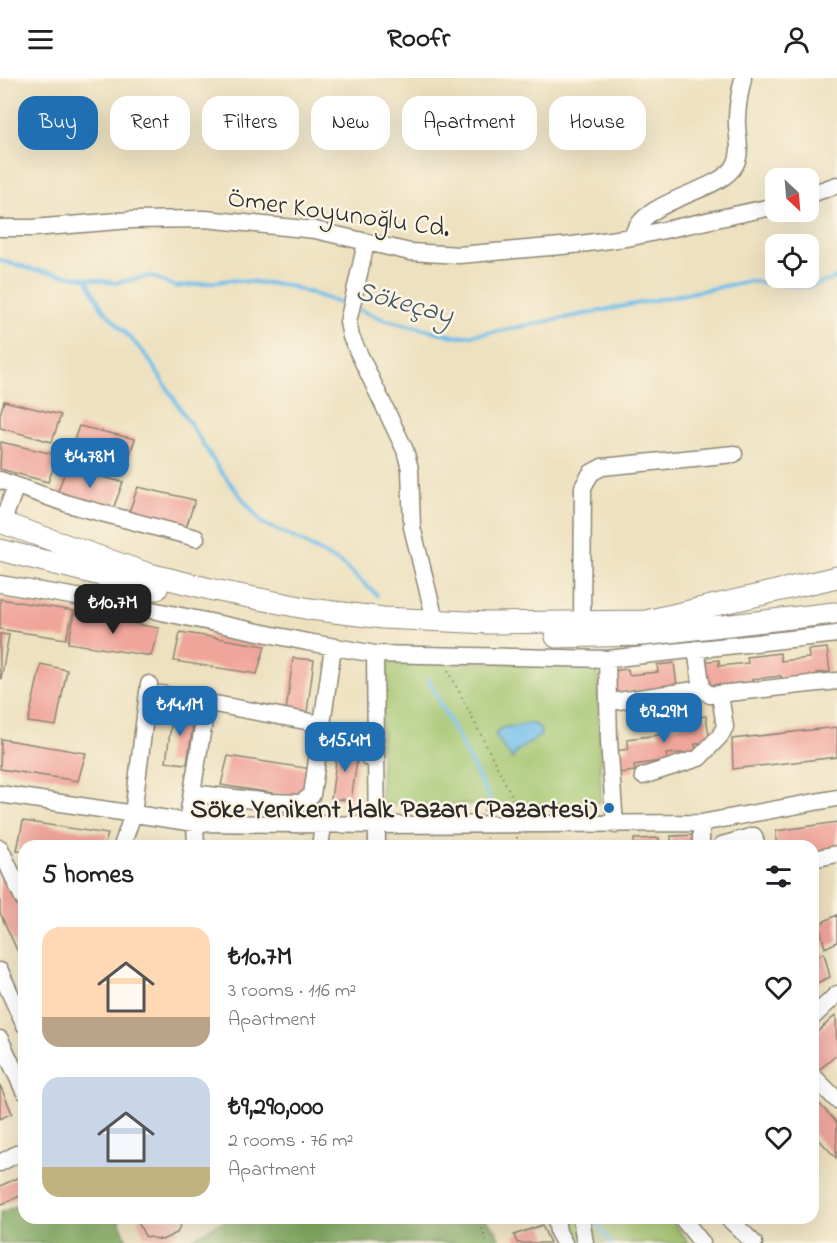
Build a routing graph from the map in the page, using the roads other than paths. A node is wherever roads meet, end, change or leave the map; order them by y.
1 (743, 78) edge
2 (837, 185) edge
3 (819, 191) edge
4 (765, 208) edge
5 (0, 228) edge
6 (632, 237) junction
7 (366, 243) junction
8 (734, 453) dead end
9 (8, 483) edge
10 (1, 524) edge
11 (196, 538) dead end
12 (0, 550) edge
13 (834, 577) edge
14 (0, 584) edge
15 (836, 613) edge
16 (435, 620) junction
17 (582, 622) junction
18 (837, 634) edge
19 (333, 647) junction
20 (696, 650) junction
21 (375, 654) junction
22 (607, 659) junction
23 (837, 681) edge
24 (702, 689) junction
25 (720, 695) junction
26 (618, 701) dead end
27 (207, 703) junction
28 (321, 728) junction
29 (643, 776) dead end
30 (369, 786) dead end
31 (192, 793) junction
32 (0, 794) edge
33 (837, 798) edge
34 (133, 814) junction
35 (191, 823) junction
36 (700, 823) junction
37 (378, 825) junction
38 (615, 825) junction
39 (124, 840) edge
40 (194, 840) edge
41 (377, 840) edge
42 (700, 840) edge
43 (740, 840) edge
44 (755, 840) edge
45 (0, 848) edge
46 (837, 854) edge
47 (819, 858) edge
48 (18, 887) edge
49 (0, 971) edge
50 (837, 994) edge
51 (18, 1011) edge
52 (819, 1011) edge
53 (0, 1039) edge
54 (18, 1078) edge
55 (819, 1082) edge
56 (837, 1100) edge
57 (18, 1153) edge
58 (0, 1163) edge
59 (557, 1224) edge
60 (582, 1224) edge
61 (687, 1224) edge
62 (734, 1224) edge
63 (564, 1243) edge
64 (585, 1243) edge
65 (702, 1243) edge
66 (754, 1243) edge

1 - 6 street
2 - 3 street
4 - 6 street, Ömer Koyunoğlu Cd.
5 - 7 street, Ömer Koyunoğlu Cd.
6 - 7 street, Ömer Koyunoğlu Cd.
7 - 16 street
8 - 17 street
9 - 10 street
9 - 11 street
10 - 16 main road
12 - 15 main road
13 - 15 main road
13 - 17 main road
14 - 19 street
16 - 17 main road
18 - 20 street
19 - 21 street
19 - 28 street
20 - 22 street
20 - 24 street
21 - 22 street
21 - 37 street
22 - 38 street
23 - 25 street
24 - 25 street
24 - 26 street
25 - 29 street
27 - 28 street
27 - 31 street
27 - 34 street
28 - 30 street
28 - 31 street
31 - 35 street
32 - 34 street
33 - 36 street
34 - 35 street
34 - 39 street
35 - 37 street
35 - 40 street
36 - 38 street
36 - 42 street
37 - 38 street
37 - 41 street
43 - 44 street
45 - 48 street
46 - 47 street
49 - 51 street
50 - 52 street
53 - 54 street
55 - 56 street
57 - 58 street
59 - 63 street
60 - 64 street
61 - 65 street
62 - 66 street

